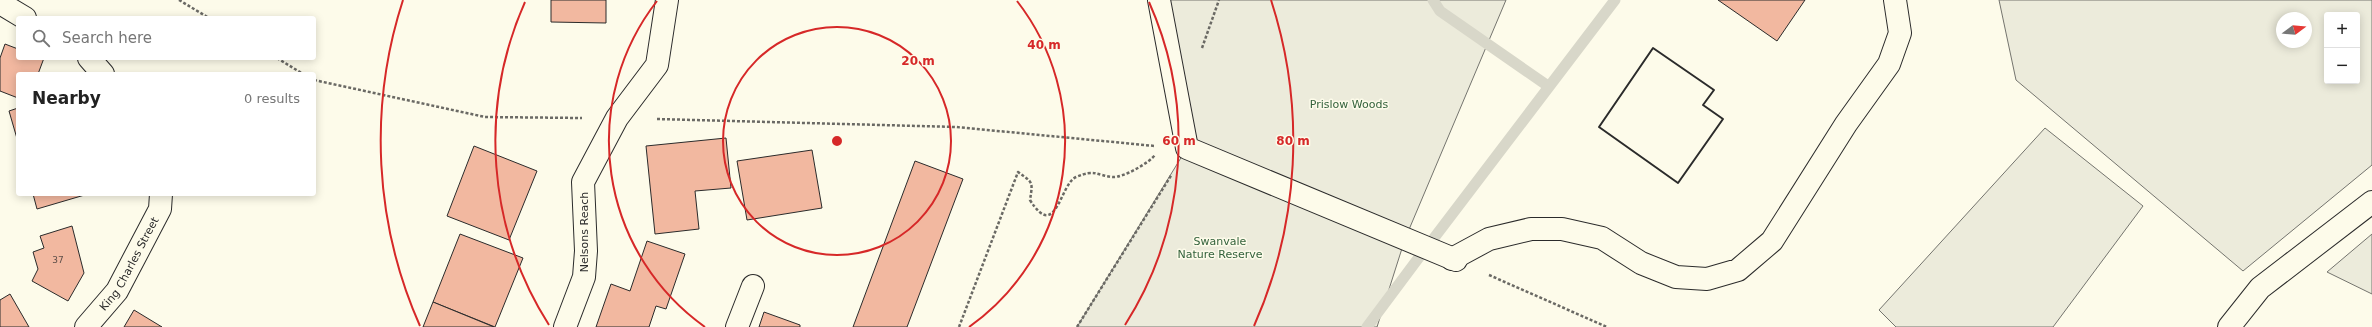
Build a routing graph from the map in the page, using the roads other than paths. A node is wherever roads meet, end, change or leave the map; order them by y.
1 (667, 0) edge
2 (1159, 0) edge
3 (1895, 0) edge
4 (0, 3) edge
5 (22, 16) edge
6 (91, 60) edge
7 (101, 72) edge
8 (160, 196) edge
9 (2372, 202) edge
10 (753, 286) dead end
11 (86, 327) edge
12 (565, 327) edge
13 (737, 327) edge
14 (2229, 327) edge

1 - 12 street, Nelsons Reach
2 - 3 street
4 - 5 street
6 - 7 street
8 - 11 street, King Charles Street
9 - 14 street
10 - 13 street

